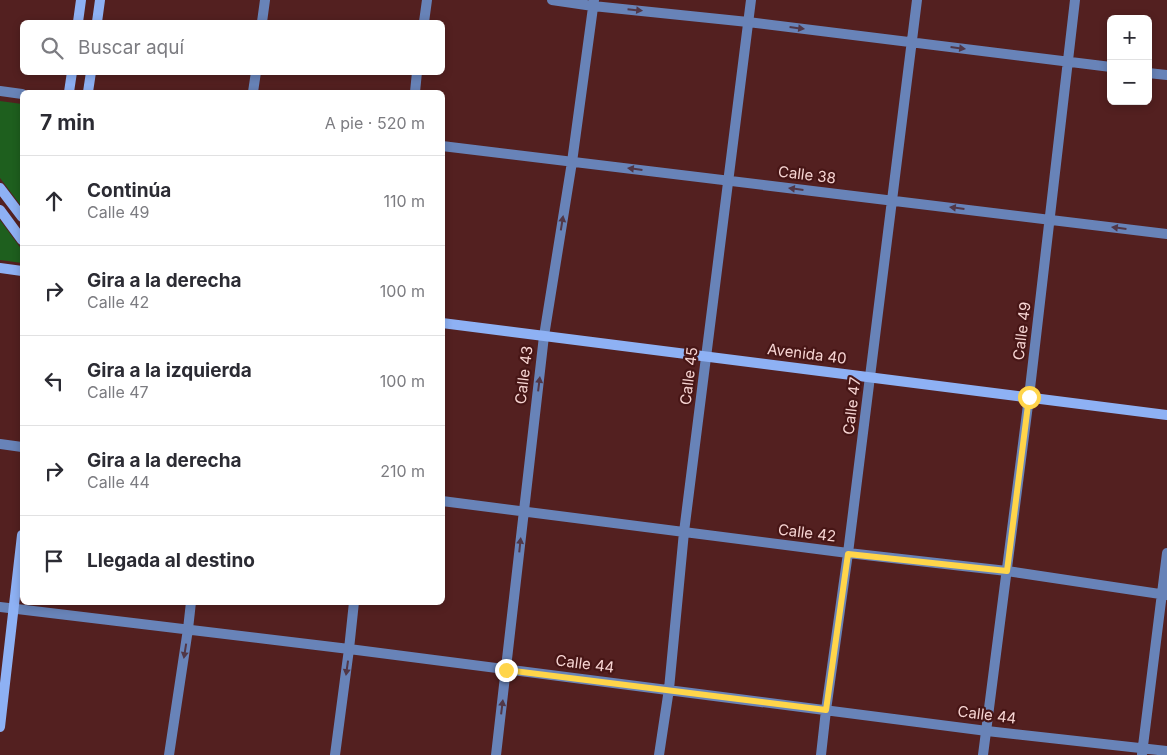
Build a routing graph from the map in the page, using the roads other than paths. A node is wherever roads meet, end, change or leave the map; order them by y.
1 (81, 0) edge
2 (100, 0) edge
3 (265, 0) edge
4 (426, 0) edge
5 (552, 0) edge
6 (751, 0) edge
7 (917, 0) edge
8 (1075, 0) edge
9 (594, 3) edge
10 (78, 20) edge
11 (97, 20) edge
12 (262, 20) edge
13 (424, 20) edge
14 (748, 22) junction
15 (912, 42) junction
16 (1068, 61) junction
17 (1107, 66) edge
18 (1152, 73) edge
19 (72, 75) edge
20 (91, 75) edge
21 (256, 75) edge
22 (418, 75) edge
23 (1167, 75) edge
24 (69, 90) edge
25 (88, 90) edge
26 (253, 90) edge
27 (415, 90) edge
28 (0, 91) edge
29 (20, 94) edge
30 (445, 146) edge
31 (572, 162) junction
32 (728, 181) junction
33 (0, 188) edge
34 (892, 200) junction
35 (0, 210) edge
36 (20, 214) edge
37 (1050, 220) junction
38 (1167, 234) edge
39 (20, 237) edge
40 (0, 268) edge
41 (20, 271) edge
42 (445, 323) edge
43 (544, 336) junction
44 (706, 356) junction
45 (870, 377) junction
46 (1029, 397) junction
47 (1167, 414) edge
48 (0, 444) edge
49 (20, 447) edge
50 (445, 502) edge
51 (524, 512) junction
52 (684, 532) junction
53 (1167, 552) edge
54 (20, 553) edge
55 (848, 554) junction
56 (1007, 571) junction
57 (1164, 595) edge
58 (191, 605) edge
59 (354, 605) edge
60 (0, 607) edge
61 (14, 608) junction
62 (188, 629) junction
63 (349, 649) junction
64 (506, 670) junction
65 (669, 689) junction
66 (826, 710) junction
67 (0, 727) edge
68 (986, 731) junction
69 (1167, 751) edge
70 (1142, 752) edge
71 (169, 755) edge
72 (335, 755) edge
73 (496, 755) edge
74 (659, 755) edge
75 (821, 755) edge
76 (983, 755) edge

1 - 10 main road
2 - 11 main road
3 - 12 street
4 - 13 street
5 - 9 street
6 - 14 street, Calle 45
7 - 15 street, Calle 47
8 - 16 street, Calle 49
9 -> 14 street
9 - 31 street, Calle 43
14 -> 15 street
14 - 32 street, Calle 45
15 -> 16 street
15 - 34 street, Calle 47
16 - 17 street
16 - 37 street, Calle 49
18 - 23 street
19 - 24 main road
20 - 25 main road
21 - 26 street
22 - 27 street
28 - 29 street
30 - 31 street, Calle 38
32 -> 31 street, Calle 38
43 -> 31 street, Calle 43
34 -> 32 street, Calle 38
32 - 44 street, Calle 45
33 - 36 main road
37 -> 34 street, Calle 38
34 - 45 street, Calle 47
35 - 39 main road
38 -> 37 street, Calle 38
37 - 46 street, Calle 49
40 - 41 main road
42 - 43 main road, Avenida 40
43 - 44 main road, Avenida 40
51 -> 43 street, Calle 43
44 - 45 main road, Avenida 40
44 - 52 street, Calle 45
45 - 46 main road, Avenida 40
45 - 55 street, Calle 47
46 - 47 main road, Avenida 40
46 - 56 street, Calle 49
48 - 49 street
50 - 51 street, Calle 42
51 - 52 street, Calle 42
64 -> 51 street, Calle 43
52 - 55 street, Calle 42
52 - 65 street, Calle 45
53 - 57 street
54 - 61 main road
55 - 56 street, Calle 42
55 - 66 street, Calle 47
56 - 57 street, Calle 42
56 - 68 street, Calle 49
57 - 70 street
58 - 62 street
59 - 63 street
60 - 61 street, Calle 44
61 - 62 street, Calle 44
61 - 67 main road
62 - 63 street, Calle 44
62 -> 71 street
63 - 64 street, Calle 44
63 -> 72 street
64 - 65 street, Calle 44
73 -> 64 street, Calle 43
65 - 66 street, Calle 44
65 - 74 street, Calle 45
66 - 68 street, Calle 44
66 - 75 street, Calle 47
68 - 70 street, Calle 44
68 - 76 street, Calle 49
69 - 70 street, Calle 44

